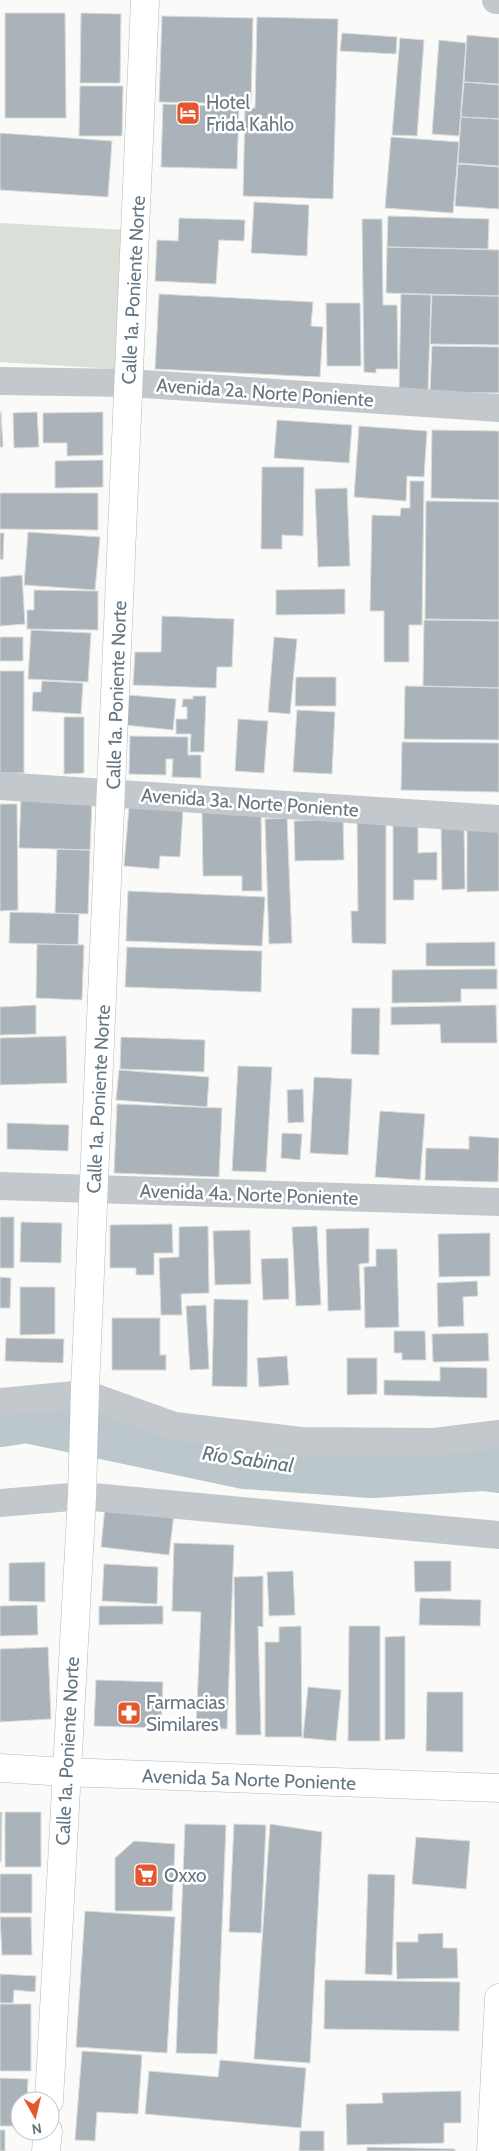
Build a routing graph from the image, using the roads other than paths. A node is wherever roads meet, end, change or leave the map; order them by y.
1 (146, 0) edge
2 (0, 381) edge
3 (129, 383) junction
4 (499, 408) edge
5 (0, 786) edge
6 (112, 792) junction
7 (499, 819) edge
8 (0, 1186) edge
9 (94, 1190) junction
10 (499, 1202) edge
11 (85, 1395) junction
12 (0, 1402) edge
13 (499, 1434) edge
14 (82, 1491) junction
15 (0, 1503) edge
16 (499, 1535) edge
17 (0, 1768) edge
18 (66, 1772) junction
19 (499, 1788) edge
20 (499, 1998) edge
21 (50, 2091) edge
22 (491, 2151) edge

1 - 3 main road, Calle 1a. Poniente Norte
2 - 3 street, Avenida 2a. Norte Poniente
3 - 4 street, Avenida 2a. Norte Poniente
3 - 6 main road, Calle 1a. Poniente Norte
5 - 6 street, Avenida 3a. Norte Poniente
6 - 7 street, Avenida 3a. Norte Poniente
6 - 9 main road, Calle 1a. Poniente Norte
8 - 9 street, Avenida 4a. Norte Poniente
9 - 10 street, Avenida 4a. Norte Poniente
9 - 11 main road, Calle 1a. Poniente Norte
11 - 12 street
11 - 13 street
11 - 14 main road, Calle 1a. Poniente Norte
14 - 15 street
14 - 16 street
14 - 18 main road, Calle 1a. Poniente Norte
17 - 18 main road, Avenida 5a Norte Poniente
18 - 19 main road, Avenida 5a Norte Poniente
18 - 21 main road, Calle 1a. Poniente Norte
20 - 22 main road

